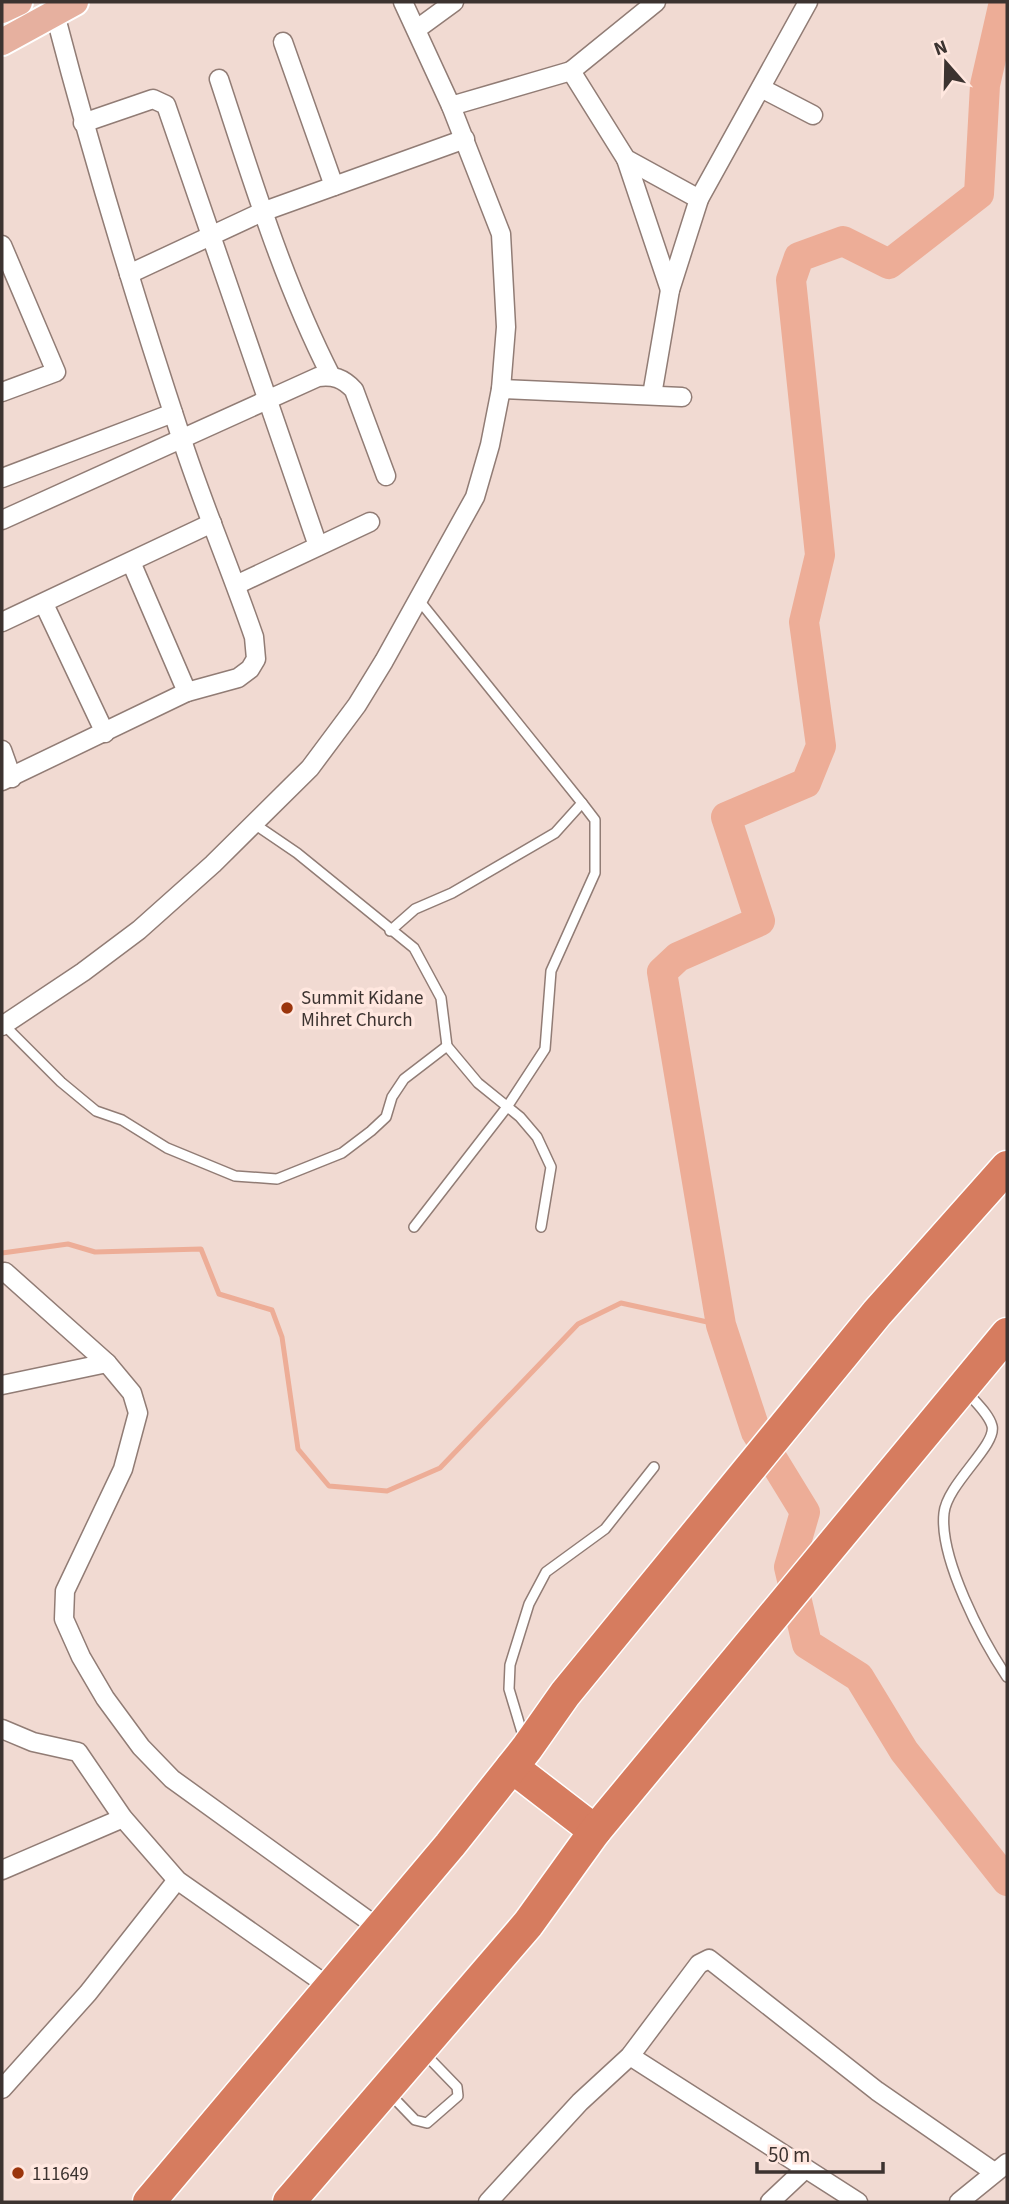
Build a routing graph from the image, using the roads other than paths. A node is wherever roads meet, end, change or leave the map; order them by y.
1 (19, 2) edge
2 (403, 2) edge
3 (454, 2) edge
4 (656, 2) edge
5 (808, 2) edge
6 (65, 8) edge
7 (2, 10) edge
8 (417, 29) junction
9 (2, 42) edge
10 (283, 42) dead end
11 (571, 71) junction
12 (219, 79) dead end
13 (761, 88) junction
14 (451, 106) junction
15 (813, 115) dead end
16 (83, 122) junction
17 (464, 139) junction
18 (626, 159) junction
19 (334, 186) junction
20 (699, 199) junction
21 (262, 212) junction
22 (210, 237) junction
23 (2, 246) edge
24 (129, 274) junction
25 (670, 290) junction
26 (331, 376) junction
27 (501, 389) junction
28 (2, 391) edge
29 (652, 395) junction
30 (682, 397) dead end
31 (266, 401) junction
32 (173, 413) junction
33 (181, 438) junction
34 (386, 476) dead end
35 (2, 478) edge
36 (2, 520) edge
37 (370, 522) dead end
38 (212, 523) junction
39 (318, 546) junction
40 (131, 562) junction
41 (236, 585) junction
42 (418, 599) junction
43 (44, 604) junction
44 (2, 622) edge
45 (187, 692) junction
46 (105, 733) junction
47 (2, 750) edge
48 (7, 780) edge
49 (582, 803) junction
50 (253, 823) junction
51 (390, 931) junction
52 (2, 1024) edge
53 (447, 1046) junction
54 (507, 1107) junction
55 (1007, 1167) edge
56 (414, 1227) dead end
57 (541, 1227) dead end
58 (5, 1272) dead end
59 (1007, 1334) edge
60 (107, 1363) junction
61 (2, 1385) edge
62 (963, 1388) junction
63 (654, 1467) dead end
64 (1007, 1677) edge
65 (2, 1729) edge
66 (519, 1757) junction
67 (123, 1818) junction
68 (595, 1830) junction
69 (2, 1870) edge
70 (177, 1880) junction
71 (380, 1929) junction
72 (331, 1988) junction
73 (419, 2049) junction
74 (631, 2056) junction
75 (2, 2089) edge
76 (385, 2089) junction
77 (1001, 2167) edge
78 (804, 2170) junction
79 (149, 2202) edge
80 (289, 2202) edge
81 (488, 2202) edge
82 (770, 2202) edge
83 (858, 2202) edge
84 (959, 2202) edge

1 - 7 main road
2 - 8 street
3 - 8 street
4 - 11 street
5 - 13 street
6 - 9 main road
6 - 16 street
8 - 14 street
10 - 19 street
11 - 14 street
11 - 18 street
12 - 21 street
13 - 15 street
13 - 20 street
14 - 17 street
16 - 22 street
16 - 24 street
17 - 19 street
17 - 27 street
18 - 20 street
18 - 25 street
19 - 21 street
20 - 25 street
21 - 22 street
21 - 26 street
22 - 24 street
22 - 31 street
23 - 28 street
24 - 32 street
25 - 29 street
26 - 31 street
26 - 34 street
27 - 29 street
27 - 42 street
29 - 30 street
31 - 33 street
31 - 39 street
32 - 33 street
32 - 35 street
33 - 36 street
33 - 38 street
37 - 39 street
38 - 40 street
38 - 41 street
39 - 41 street
40 - 43 street
40 - 45 street
41 - 45 street
42 - 49 lane
42 - 50 street
43 - 44 street
43 - 46 street
45 - 46 street
46 - 48 street
47 - 48 street
49 - 51 lane
49 - 54 lane
50 - 51 lane
50 - 52 street
51 - 53 lane
52 - 53 lane
53 - 54 lane
54 - 56 lane
54 - 57 lane
55 - 66 highway
58 - 60 street
59 - 62 highway
60 - 61 street
60 - 71 street
62 - 64 lane
62 - 68 highway
63 - 66 lane
65 - 67 street
66 - 68 highway
66 - 71 highway
67 - 69 street
67 - 70 street
68 - 73 highway
70 - 72 street
70 - 75 street
71 - 72 highway
72 - 79 highway
73 - 76 highway
73 - 76 lane
74 - 77 street
74 - 78 street
74 - 81 street
76 - 80 highway
77 - 84 street
78 - 82 street
78 - 83 street

